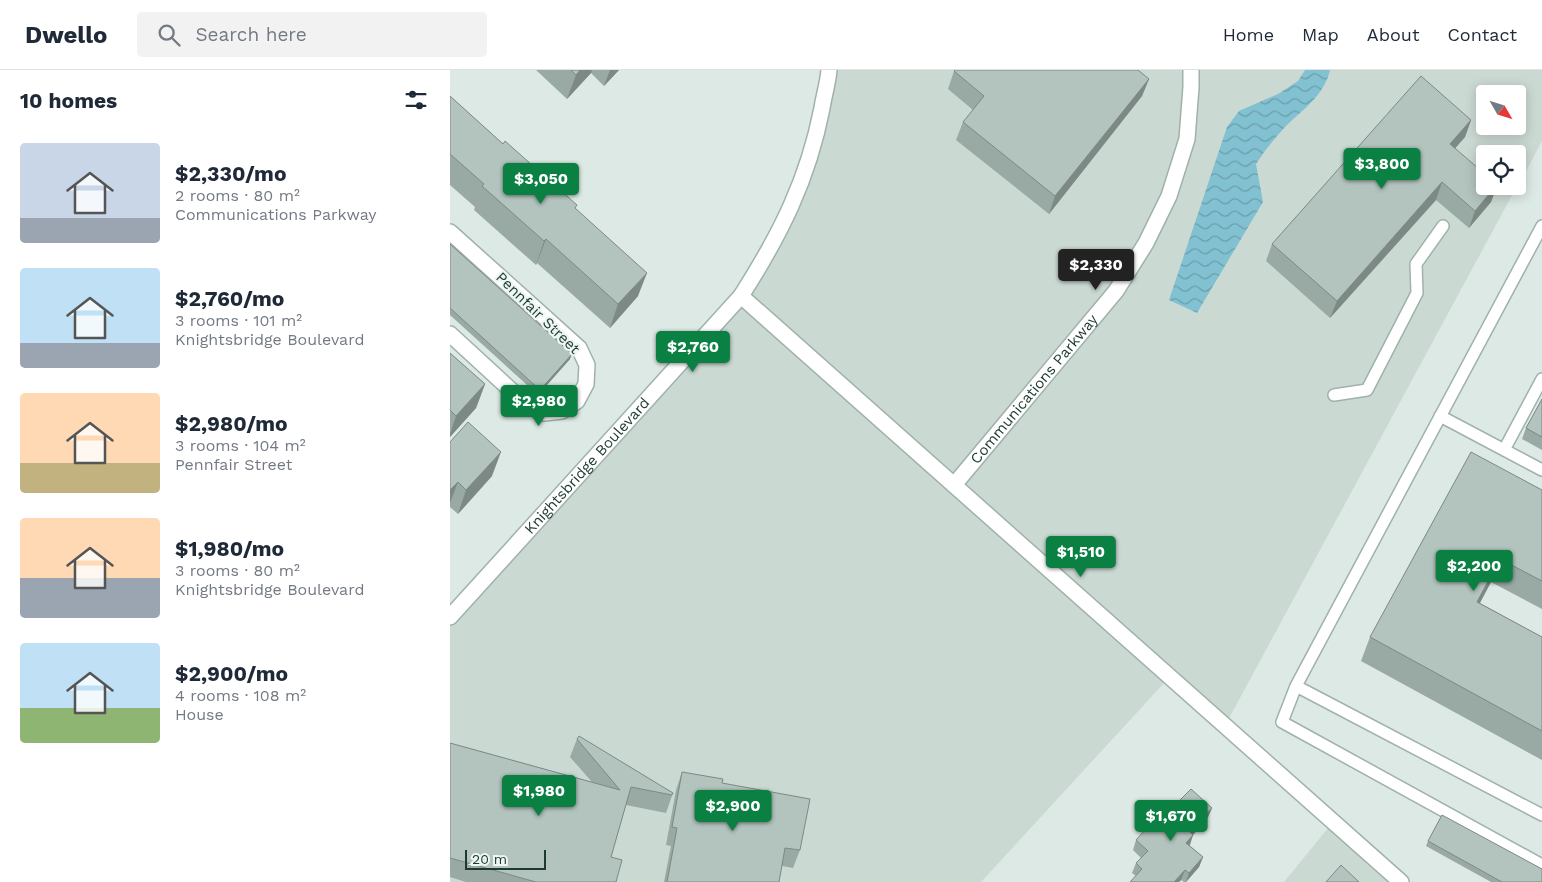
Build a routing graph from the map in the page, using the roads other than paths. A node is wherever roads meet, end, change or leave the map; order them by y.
1 (829, 70) edge
2 (1191, 70) edge
3 (1443, 226) dead end
4 (1542, 226) edge
5 (450, 232) edge
6 (741, 296) junction
7 (450, 334) edge
8 (1542, 379) edge
9 (1334, 395) dead end
10 (1440, 416) junction
11 (1504, 450) junction
12 (1542, 470) edge
13 (954, 485) junction
14 (450, 617) edge
15 (1296, 686) junction
16 (1542, 816) edge
17 (1542, 865) edge
18 (1401, 882) edge

1 - 6 street, Knightsbridge Boulevard
2 - 13 street, Communications Parkway
3 - 9 lane
4 - 10 lane
5 - 7 street, Pennfair Street
6 - 13 street
6 - 14 street, Knightsbridge Boulevard
8 - 11 lane
10 - 11 lane
10 - 15 lane
11 - 12 lane
13 - 18 street
15 - 16 lane
15 - 17 lane

